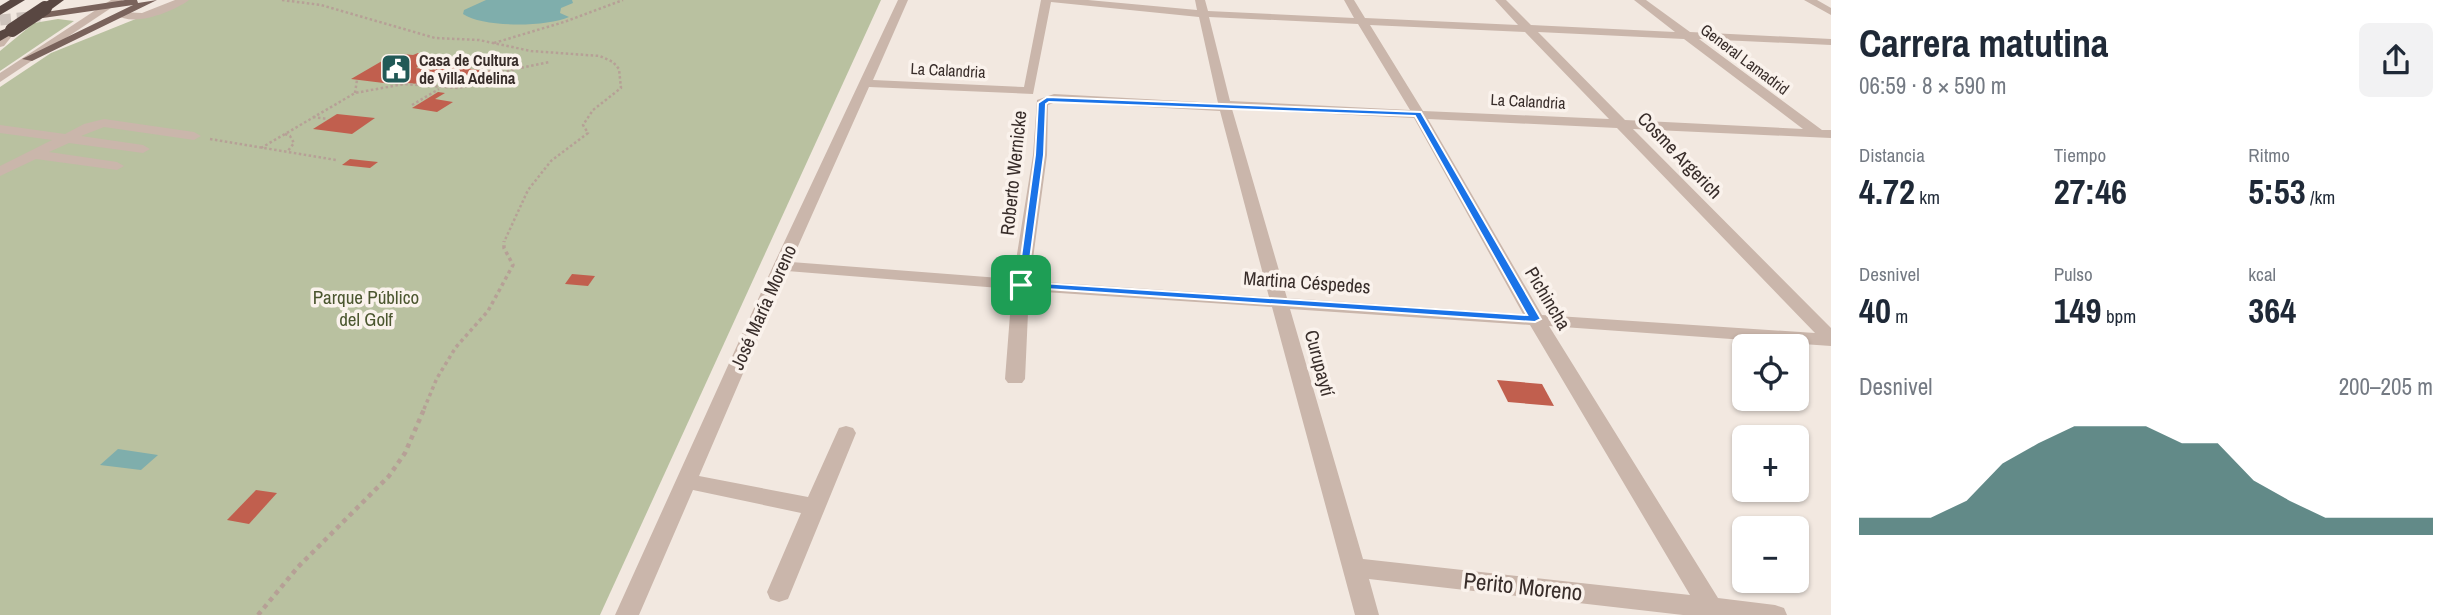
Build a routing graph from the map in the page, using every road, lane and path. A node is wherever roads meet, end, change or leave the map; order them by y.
1 (19, 0) edge
2 (58, 0) edge
3 (142, 0) edge
4 (152, 0) edge
5 (184, 0) edge
6 (282, 0) edge
7 (623, 0) edge
8 (903, 0) edge
9 (1046, 0) edge
10 (1055, 0) edge
11 (1349, 0) edge
12 (1500, 0) edge
13 (1639, 0) edge
14 (1809, 0) edge
15 (113, 3) edge
16 (1202, 7) edge
17 (0, 11) edge
18 (44, 12) junction
19 (1831, 12) edge
20 (121, 15) junction
21 (1362, 21) junction
22 (1528, 30) junction
23 (7, 32) edge
24 (1688, 36) junction
25 (1831, 42) edge
26 (493, 43) junction
27 (0, 44) edge
28 (28, 59) junction
29 (440, 60) dead end
30 (548, 62) dead end
31 (434, 64) junction
32 (427, 68) dead end
33 (490, 73) junction
34 (0, 78) edge
35 (357, 80) dead end
36 (865, 83) junction
37 (441, 88) junction
38 (1029, 91) joint
39 (355, 93) junction
40 (1047, 100) joint
41 (412, 105) dead end
42 (1224, 106) junction
43 (1418, 113) junction
44 (313, 117) junction
45 (328, 120) dead end
46 (1622, 123) junction
47 (0, 129) edge
48 (285, 134) junction
49 (1825, 134) edge
50 (194, 136) joint
51 (67, 139) junction
52 (1831, 143) edge
53 (261, 148) junction
54 (143, 149) dead end
55 (287, 152) junction
56 (37, 155) junction
57 (336, 160) dead end
58 (117, 166) dead end
59 (0, 172) edge
60 (781, 266) junction
61 (1021, 285) junction
62 (1281, 302) junction
63 (1535, 319) junction
64 (1831, 339) edge
65 (1015, 379) dead end
66 (846, 433) dead end
67 (686, 481) junction
68 (815, 507) junction
69 (1354, 568) junction
70 (779, 592) dead end
71 (1712, 610) edge
72 (258, 615) edge
73 (628, 615) edge
74 (1367, 615) edge
75 (1775, 615) edge

1 - 17 highway
2 - 18 highway
3 - 15 main road
4 - 20 main road
5 - 20 street
6 - 26 path
7 - 26 path
8 - 36 street, José María Moreno
9 - 38 street, Roberto Wernicke
10 - 16 street
11 - 21 street, Pichincha
12 - 22 street, Cosme Argerich
13 - 24 street, General Lamadrid
14 - 19 street
15 - 18 main road
15 - 28 street
16 - 21 street
16 - 42 street, Curupaytí
18 - 23 highway, bridge
20 - 28 main road
21 - 22 street
21 - 43 street, Pichincha
22 - 24 street
22 - 46 street, Cosme Argerich
23 - 27 street
24 - 25 street
24 - 49 street, General Lamadrid
26 - 72 path
28 - 34 street
29 - 31 path
30 - 33 path
31 - 32 path
31 - 33 path
33 - 37 path
35 - 39 path
36 - 38 street, La Calandria
36 - 60 street, José María Moreno
37 - 39 path
37 - 41 path
39 - 44 path
40 - 42 street, La Calandria
40 - 61 street, Roberto Wernicke
42 - 43 street, La Calandria
42 - 62 street, Curupaytí
43 - 46 street, La Calandria
43 - 63 street, Pichincha
44 - 45 path
44 - 48 path
46 - 49 street, La Calandria
46 - 64 street, Cosme Argerich
47 - 51 street
48 - 53 path
48 - 55 path
49 - 52 street, General Lamadrid
50 - 51 street
50 - 53 path
51 - 54 street
51 - 56 street
53 - 55 path
55 - 57 path
56 - 58 street
56 - 59 street
60 - 61 street, Martina Céspedes
60 - 67 street, José María Moreno
61 - 62 street, Martina Céspedes
61 - 65 street, Roberto Wernicke
62 - 63 street, Martina Céspedes
62 - 69 street, Curupaytí
63 - 64 street, Martina Céspedes
63 - 71 street, Pichincha
66 - 68 street
67 - 68 street
67 - 73 street, José María Moreno
68 - 70 street
69 - 71 street, Perito Moreno
69 - 74 street, Curupaytí
71 - 75 street, Perito Moreno

